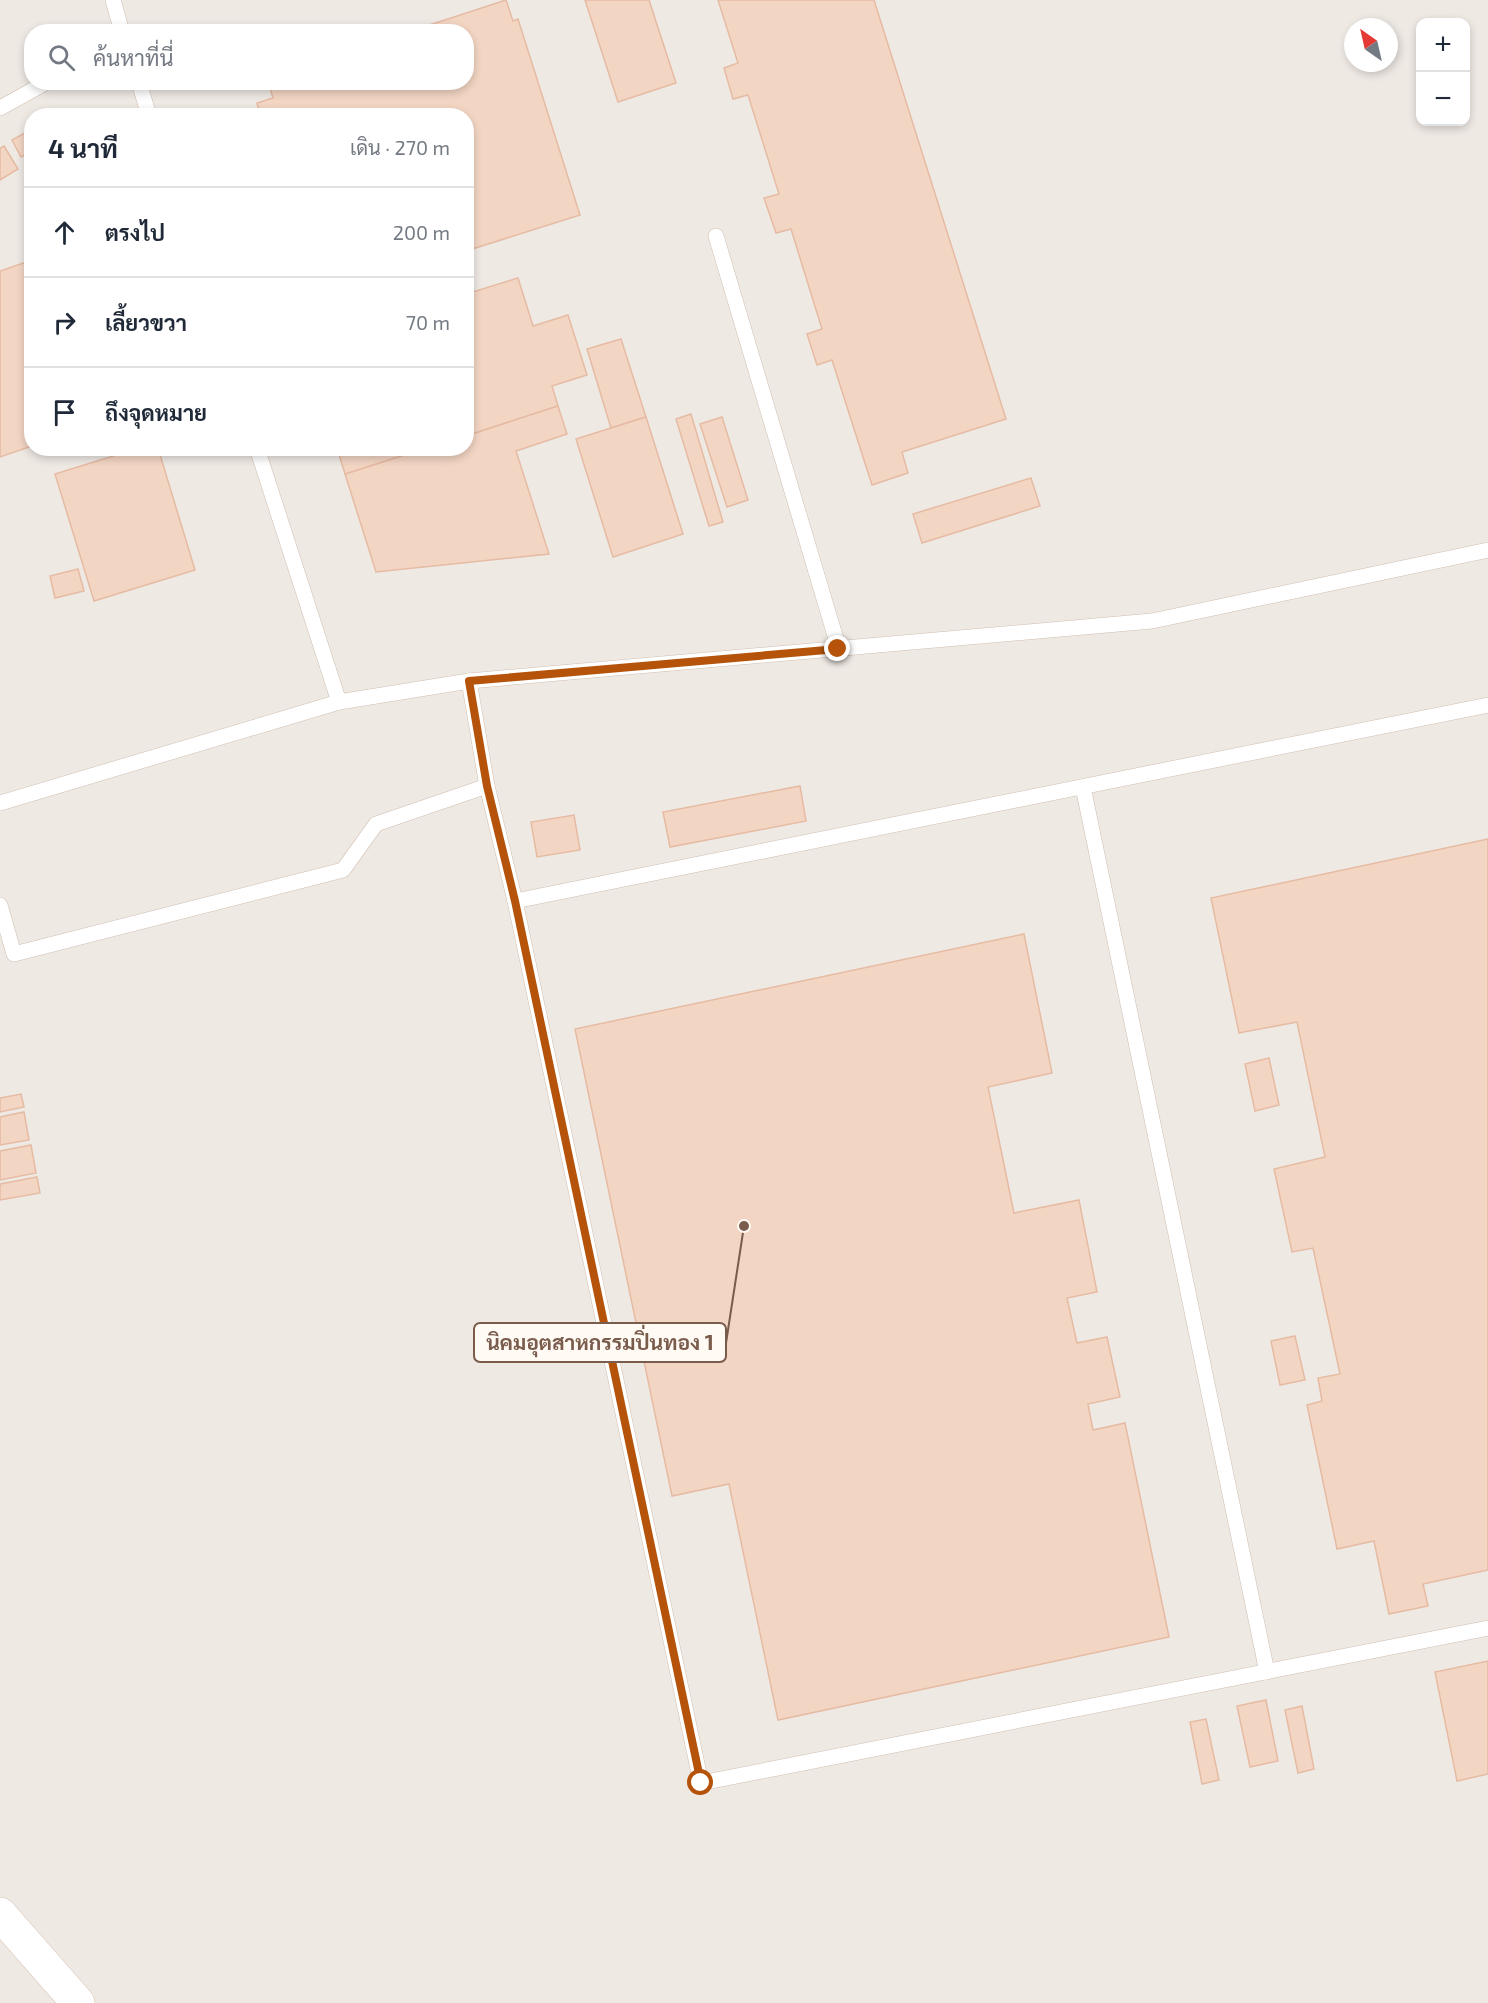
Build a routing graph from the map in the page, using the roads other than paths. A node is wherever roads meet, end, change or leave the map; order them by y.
1 (113, 0) edge
2 (120, 24) edge
3 (33, 90) edge
4 (141, 90) edge
5 (0, 108) edge
6 (147, 108) edge
7 (716, 236) dead end
8 (260, 456) edge
9 (1488, 550) edge
10 (838, 649) junction
11 (469, 681) junction
12 (339, 702) junction
13 (1488, 705) edge
14 (487, 786) junction
15 (1083, 787) junction
16 (0, 803) edge
17 (515, 901) junction
18 (0, 905) edge
19 (1488, 1628) edge
20 (1267, 1672) junction
21 (0, 1914) edge
22 (78, 2003) edge

1 - 2 lane
3 - 5 lane
4 - 6 lane
7 - 10 lane
8 - 12 lane
9 - 10 lane
10 - 11 lane
11 - 12 lane
11 - 14 lane
12 - 16 lane
13 - 15 lane
14 - 17 lane
14 - 18 lane
15 - 17 lane
15 - 20 lane
17 - 20 lane
19 - 20 lane
21 - 22 street

